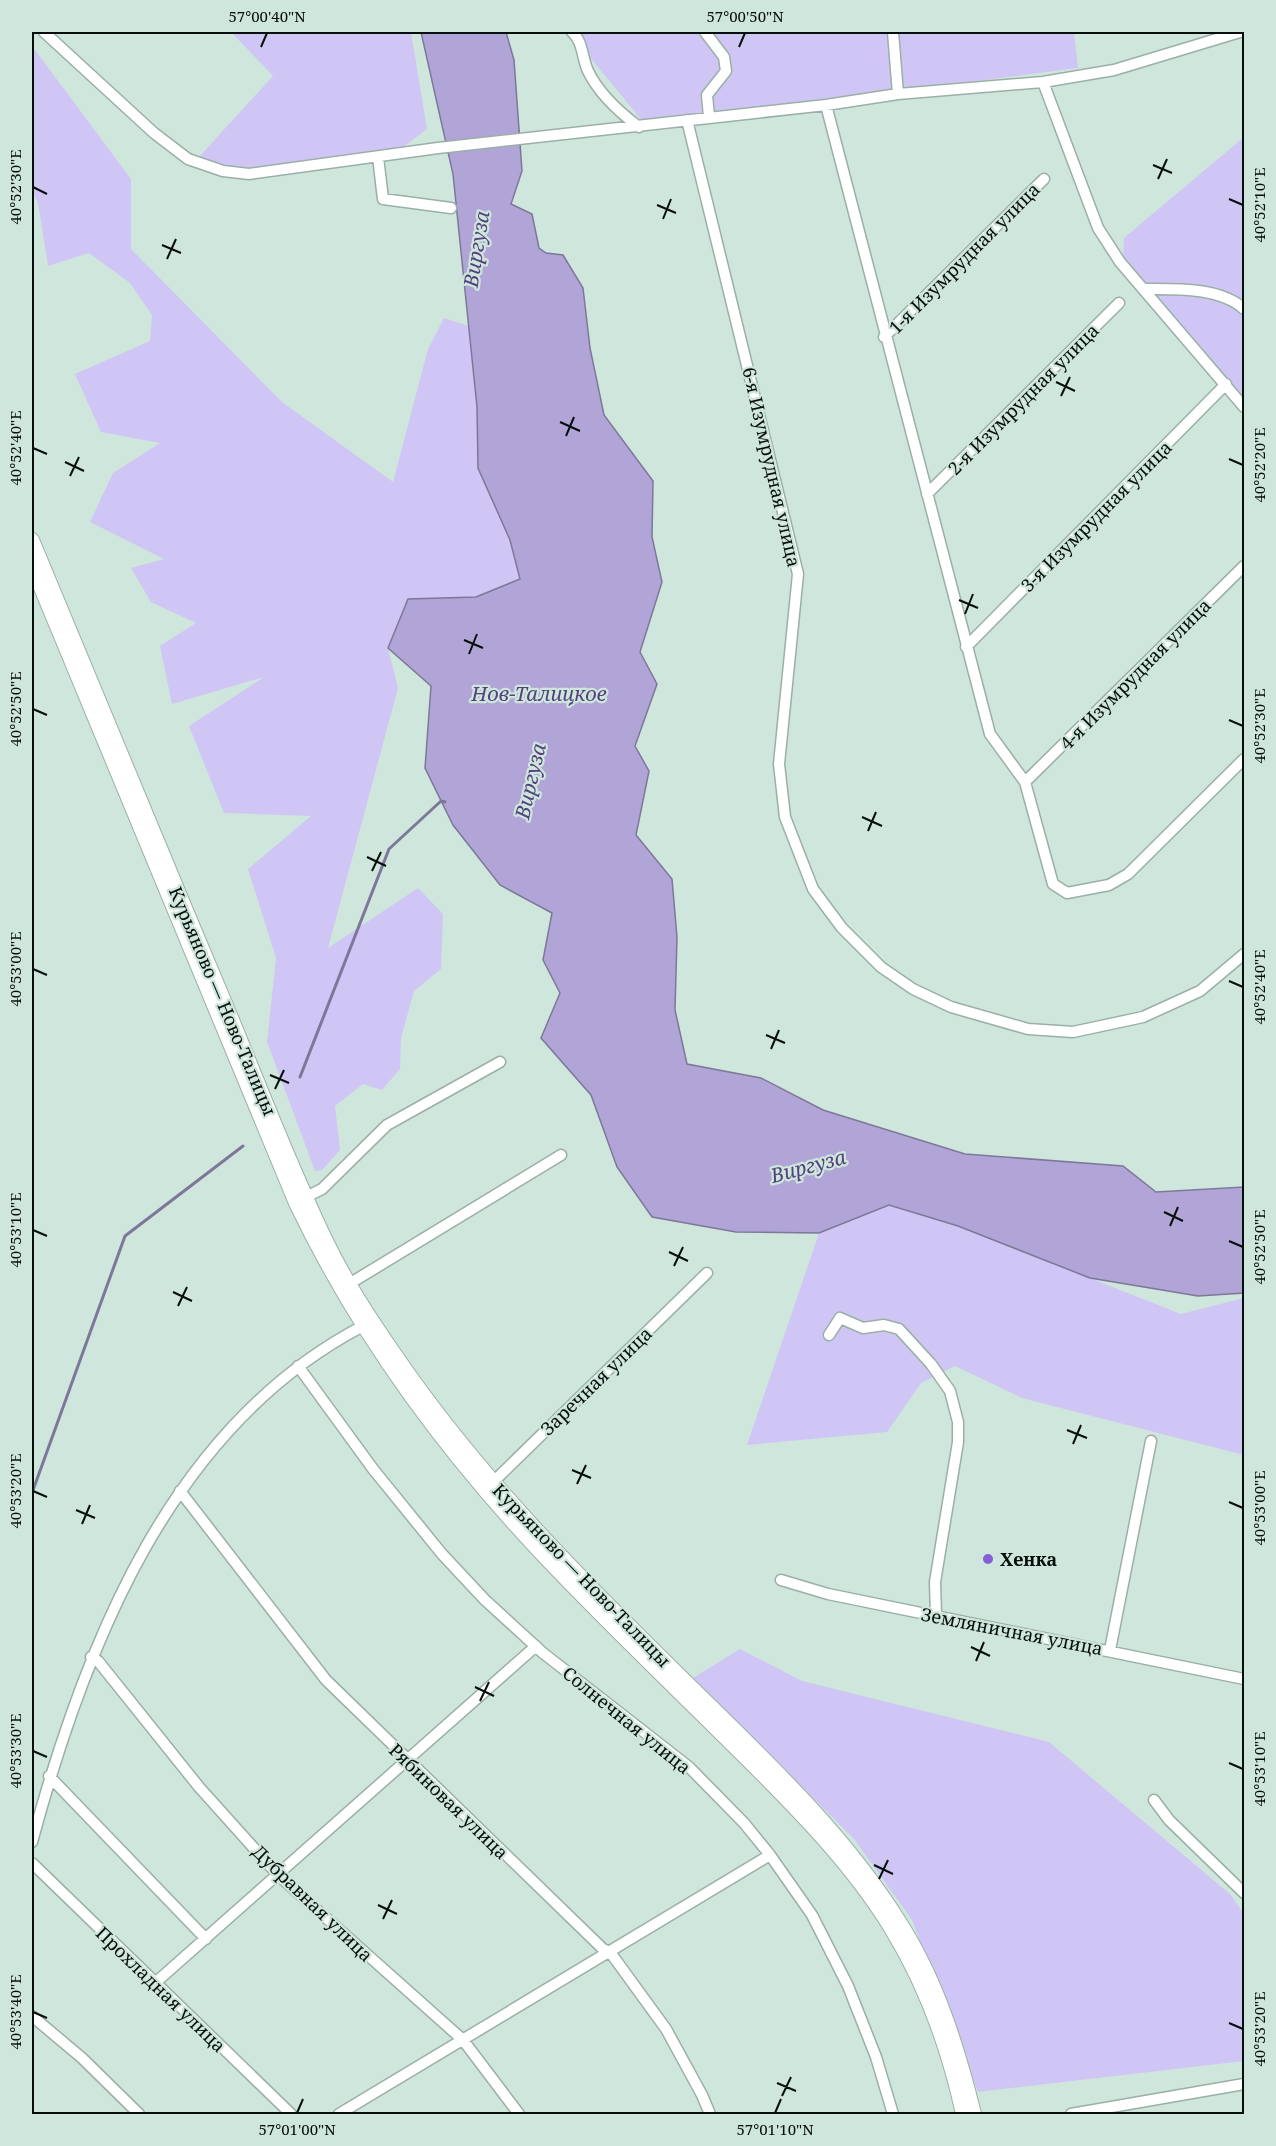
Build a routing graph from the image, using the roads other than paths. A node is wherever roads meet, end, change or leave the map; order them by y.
1 (44, 32) edge
2 (572, 32) edge
3 (705, 32) edge
4 (893, 32) edge
5 (1240, 32) edge
6 (1043, 82) junction
7 (898, 94) junction
8 (826, 105) junction
9 (709, 117) junction
10 (687, 120) junction
11 (639, 127) junction
12 (378, 157) junction
13 (1044, 179) dead end
14 (451, 207) dead end
15 (1144, 289) junction
16 (1119, 303) dead end
17 (1245, 309) edge
18 (884, 337) junction
19 (1226, 384) junction
20 (1245, 407) edge
21 (927, 494) junction
22 (32, 540) edge
23 (32, 566) edge
24 (1245, 566) edge
25 (966, 647) junction
26 (1245, 759) edge
27 (1025, 782) junction
28 (1245, 954) edge
29 (500, 1062) dead end
30 (561, 1155) dead end
31 (306, 1197) junction
32 (707, 1273) dead end
33 (349, 1284) junction
34 (363, 1326) junction
35 (829, 1335) dead end
36 (298, 1366) junction
37 (1150, 1441) dead end
38 (489, 1486) junction
39 (180, 1491) junction
40 (781, 1580) dead end
41 (936, 1615) junction
42 (536, 1646) junction
43 (1110, 1650) junction
44 (91, 1657) junction
45 (1245, 1679) edge
46 (406, 1760) junction
47 (50, 1776) junction
48 (1154, 1800) dead end
49 (32, 1842) edge
50 (770, 1855) junction
51 (32, 1863) edge
52 (279, 1876) junction
53 (1245, 1893) edge
54 (206, 1939) junction
55 (610, 1952) junction
56 (155, 1983) junction
57 (32, 2016) edge
58 (463, 2040) junction
59 (1245, 2084) edge
60 (139, 2115) edge
61 (291, 2115) edge
62 (339, 2115) edge
63 (519, 2115) edge
64 (710, 2115) edge
65 (894, 2115) edge
66 (963, 2115) edge
67 (974, 2115) edge
68 (1071, 2115) edge

1 - 12 street
2 - 11 street
3 - 9 street
4 - 7 street
5 - 6 street
6 - 7 street
6 - 15 street
7 - 8 street
8 - 9 street
8 - 18 street
9 - 10 street
10 - 11 street
10 - 28 street, 6-я Изумрудная улица
11 - 12 street
12 - 14 street
13 - 18 street, 1-я Изумрудная улица
15 - 17 street
15 - 19 street
16 - 21 street, 2-я Изумрудная улица
18 - 21 street
19 - 20 street
19 - 25 street, 3-я Изумрудная улица
21 - 25 street
22 - 31 main road, Курьяново — Ново-Талицы
23 - 34 main road, Курьяново — Ново-Талицы
24 - 27 street, 4-я Изумрудная улица
25 - 27 street
26 - 27 street
29 - 31 street
30 - 33 street
31 - 33 main road, Курьяново — Ново-Талицы
32 - 38 street, Заречная улица
33 - 38 main road, Курьяново — Ново-Талицы
34 - 36 street
34 - 38 main road, Курьяново — Ново-Талицы
35 - 41 street
36 - 39 street
36 - 42 street, Солнечная улица
37 - 43 street
38 - 66 main road, Курьяново — Ново-Талицы
38 - 67 main road, Курьяново — Ново-Талицы
39 - 44 street
39 - 46 street, Рябиновая улица
40 - 41 street, Земляничная улица
41 - 43 street, Земляничная улица
42 - 46 street
42 - 50 street, Солнечная улица
43 - 45 street, Земляничная улица
44 - 47 street
44 - 52 street, Дубравная улица
46 - 52 street
46 - 55 street, Рябиновая улица
47 - 49 street
47 - 54 street
48 - 53 street
50 - 55 street
50 - 65 street, Солнечная улица
51 - 56 street, Прохладная улица
52 - 54 street
52 - 58 street, Дубравная улица
54 - 56 street
55 - 58 street
55 - 64 street, Рябиновая улица
56 - 61 street, Прохладная улица
57 - 60 street
58 - 62 street
58 - 63 street, Дубравная улица
59 - 68 street

